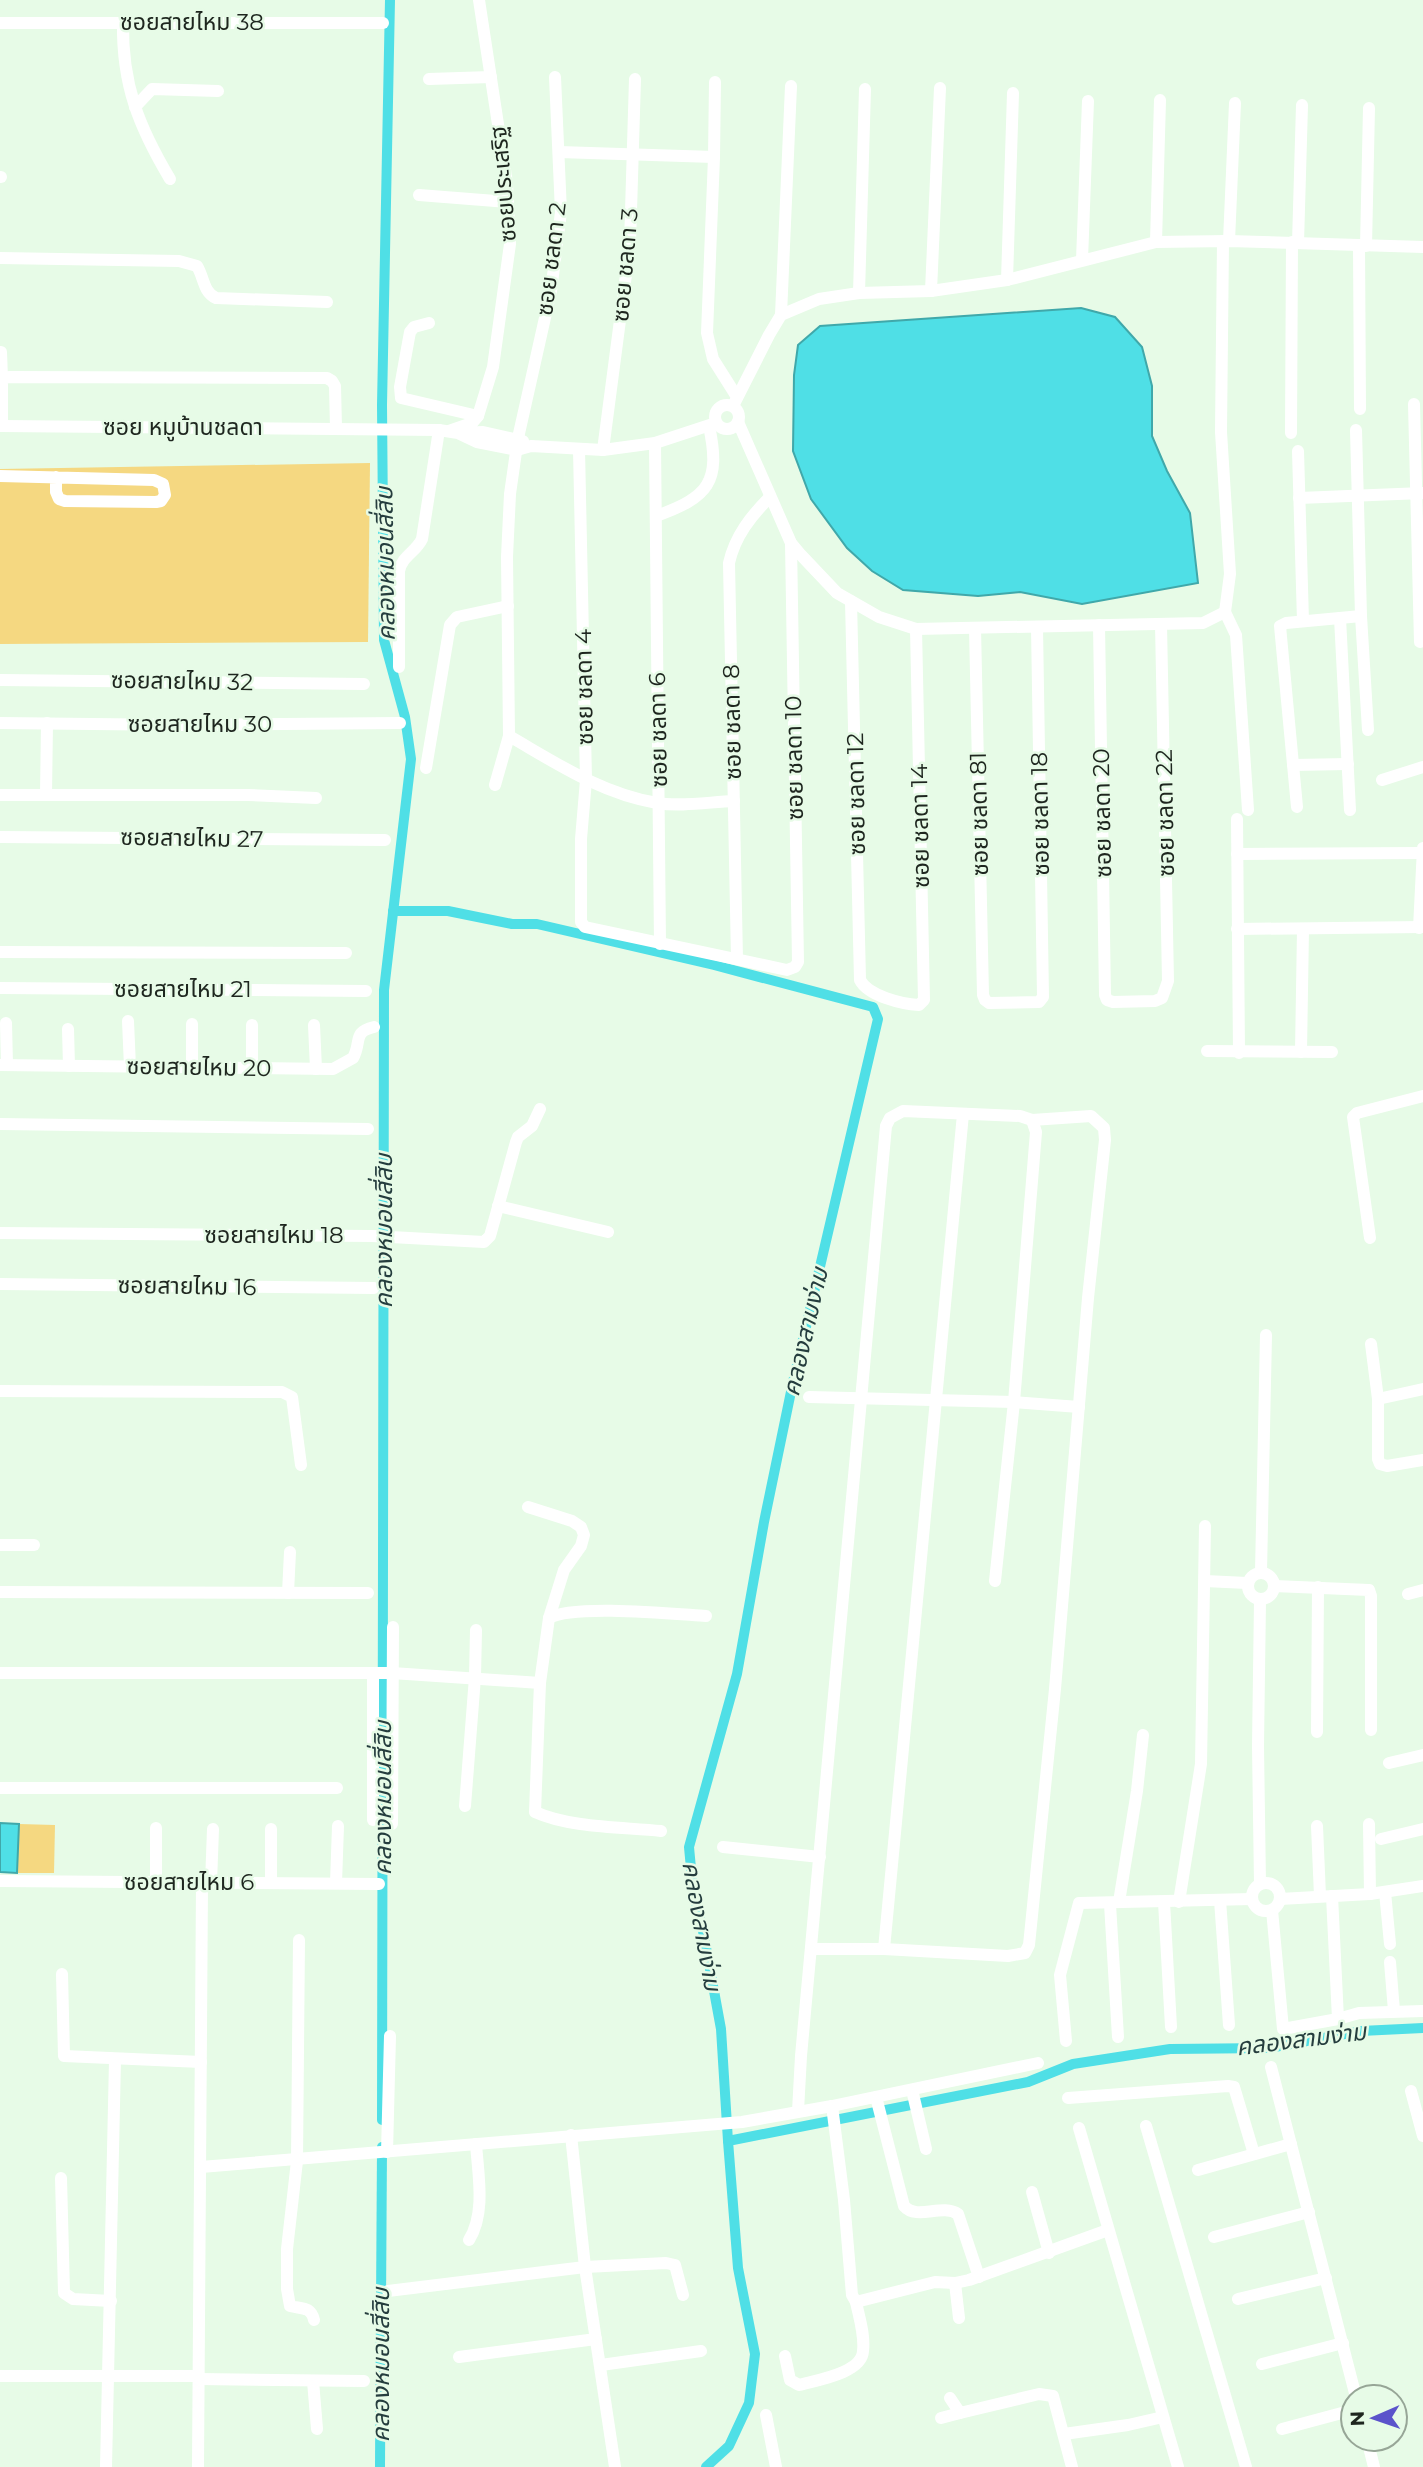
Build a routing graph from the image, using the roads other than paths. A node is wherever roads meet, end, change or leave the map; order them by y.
1 (479, 0) edge
2 (0, 23) edge
3 (123, 23) junction
4 (383, 23) dead end
5 (491, 77) junction
6 (555, 77) dead end
7 (429, 79) dead end
8 (635, 79) dead end
9 (128, 81) junction
10 (715, 82) dead end
11 (791, 86) dead end
12 (940, 88) dead end
13 (152, 89) junction
14 (865, 89) dead end
15 (218, 92) dead end
16 (1013, 93) dead end
17 (1160, 100) dead end
18 (1088, 101) dead end
19 (1235, 103) dead end
20 (1302, 105) dead end
21 (135, 107) junction
22 (1369, 108) dead end
23 (559, 152) junction
24 (634, 155) junction
25 (714, 157) junction
26 (170, 179) dead end
27 (419, 195) dead end
28 (508, 202) junction
29 (1226, 241) junction
30 (1156, 242) junction
31 (1295, 243) junction
32 (1363, 246) junction
33 (1423, 247) edge
34 (0, 258) edge
35 (1082, 260) junction
36 (1007, 280) junction
37 (931, 291) junction
38 (859, 293) junction
39 (327, 302) dead end
40 (781, 315) junction
41 (429, 323) dead end
42 (1, 352) edge
43 (2, 378) junction
44 (735, 401) junction
45 (1414, 404) dead end
46 (1360, 409) dead end
47 (478, 416) junction
48 (738, 422) junction
49 (712, 424) junction
50 (1, 426) edge
51 (336, 428) junction
52 (1356, 430) dead end
53 (448, 431) junction
54 (1292, 433) dead end
55 (654, 443) junction
56 (517, 444) junction
57 (579, 449) junction
58 (603, 450) junction
59 (1298, 451) dead end
60 (0, 477) edge
61 (56, 477) junction
62 (1420, 493) edge
63 (1358, 495) junction
64 (771, 497) junction
65 (1300, 498) junction
66 (656, 516) junction
67 (791, 543) junction
68 (851, 601) junction
69 (508, 606) junction
70 (1225, 612) junction
71 (1361, 617) junction
72 (1340, 618) junction
73 (1303, 621) junction
74 (1160, 624) junction
75 (1099, 625) junction
76 (1037, 627) junction
77 (975, 628) junction
78 (916, 629) junction
79 (1420, 642) dead end
80 (399, 667) dead end
81 (0, 680) edge
82 (363, 684) dead end
83 (0, 723) edge
84 (47, 723) junction
85 (400, 723) dead end
86 (1368, 730) dead end
87 (509, 736) junction
88 (1348, 764) junction
89 (1293, 765) junction
90 (1423, 767) edge
91 (426, 768) dead end
92 (586, 780) junction
93 (1382, 780) dead end
94 (495, 785) dead end
95 (0, 794) edge
96 (46, 795) junction
97 (316, 798) dead end
98 (734, 801) junction
99 (659, 804) junction
100 (1297, 807) dead end
101 (1350, 810) dead end
102 (0, 837) edge
103 (384, 840) dead end
104 (1423, 848) edge
105 (1423, 853) edge
106 (1237, 854) junction
107 (1421, 928) edge
108 (1237, 929) junction
109 (1303, 929) junction
110 (660, 944) junction
111 (0, 952) edge
112 (346, 953) dead end
113 (737, 960) junction
114 (0, 988) edge
115 (366, 991) dead end
116 (985, 1000) joint
117 (1107, 1000) joint
118 (904, 1002) joint
119 (128, 1021) dead end
120 (6, 1023) dead end
121 (192, 1024) dead end
122 (252, 1025) dead end
123 (314, 1025) dead end
124 (374, 1027) dead end
125 (68, 1029) dead end
126 (1207, 1051) dead end
127 (1301, 1052) junction
128 (1332, 1052) dead end
129 (1239, 1053) junction
130 (3, 1065) edge
131 (69, 1066) junction
132 (130, 1067) junction
133 (192, 1067) junction
134 (252, 1068) junction
135 (316, 1069) junction
136 (1423, 1096) edge
137 (540, 1109) dead end
138 (963, 1114) junction
139 (1032, 1120) junction
140 (0, 1124) edge
141 (368, 1129) dead end
142 (498, 1206) junction
143 (608, 1232) dead end
144 (0, 1233) edge
145 (1370, 1238) dead end
146 (0, 1284) edge
147 (373, 1288) dead end
148 (1266, 1335) dead end
149 (1371, 1345) dead end
150 (1423, 1389) edge
151 (0, 1391) edge
152 (809, 1397) dead end
153 (862, 1398) junction
154 (1378, 1399) junction
155 (937, 1400) junction
156 (1014, 1402) junction
157 (1079, 1406) junction
158 (1423, 1460) edge
159 (301, 1465) dead end
160 (528, 1507) dead end
161 (1205, 1526) dead end
162 (0, 1545) edge
163 (34, 1545) dead end
164 (290, 1552) dead end
165 (1261, 1572) junction
166 (995, 1581) dead end
167 (1205, 1581) junction
168 (1247, 1583) junction
169 (1274, 1586) junction
170 (1318, 1587) junction
171 (1423, 1590) edge
172 (0, 1592) edge
173 (288, 1593) junction
174 (368, 1593) dead end
175 (1408, 1594) dead end
176 (1260, 1600) junction
177 (706, 1616) dead end
178 (549, 1618) junction
179 (393, 1627) dead end
180 (476, 1630) dead end
181 (0, 1673) edge
182 (375, 1673) junction
183 (393, 1673) junction
184 (475, 1677) junction
185 (540, 1682) junction
186 (1371, 1730) dead end
187 (1317, 1732) dead end
188 (1143, 1735) dead end
189 (1423, 1755) edge
190 (1389, 1763) dead end
191 (0, 1788) edge
192 (337, 1788) dead end
193 (465, 1805) dead end
194 (373, 1820) dead end
195 (392, 1824) dead end
196 (1369, 1824) dead end
197 (338, 1826) dead end
198 (1317, 1826) dead end
199 (156, 1828) dead end
200 (213, 1829) dead end
201 (271, 1829) dead end
202 (1423, 1829) edge
203 (661, 1831) dead end
204 (1381, 1839) dead end
205 (723, 1847) dead end
206 (820, 1857) junction
207 (0, 1881) edge
208 (156, 1882) junction
209 (206, 1883) junction
210 (271, 1883) junction
211 (337, 1883) junction
212 (379, 1884) dead end
213 (1260, 1884) junction
214 (1423, 1886) edge
215 (1385, 1892) junction
216 (1370, 1894) junction
217 (1326, 1896) junction
218 (1252, 1899) junction
219 (1280, 1899) junction
220 (1220, 1900) junction
221 (1164, 1902) junction
222 (1179, 1902) junction
223 (1114, 1903) junction
224 (1272, 1910) junction
225 (299, 1940) dead end
226 (1390, 1944) dead end
227 (812, 1949) junction
228 (884, 1949) junction
229 (1390, 1962) dead end
230 (62, 1974) dead end
231 (1394, 2011) junction
232 (1423, 2011) edge
233 (1338, 2019) junction
234 (1228, 2025) dead end
235 (1171, 2027) dead end
236 (390, 2036) dead end
237 (1118, 2037) dead end
238 (1066, 2041) dead end
239 (115, 2060) junction
240 (201, 2062) junction
241 (1038, 2063) dead end
242 (1271, 2067) dead end
243 (1411, 2091) dead end
244 (912, 2092) junction
245 (1068, 2098) dead end
246 (876, 2099) junction
247 (832, 2109) junction
248 (798, 2111) junction
249 (1146, 2126) dead end
250 (1079, 2127) dead end
251 (571, 2135) junction
252 (1423, 2136) edge
253 (476, 2144) junction
254 (1292, 2144) junction
255 (926, 2149) dead end
256 (385, 2152) junction
257 (1254, 2154) junction
258 (298, 2161) junction
259 (201, 2167) junction
260 (1198, 2170) dead end
261 (61, 2178) dead end
262 (1032, 2192) dead end
263 (1309, 2212) junction
264 (1108, 2230) junction
265 (1214, 2237) dead end
266 (469, 2240) dead end
267 (1049, 2253) junction
268 (585, 2267) junction
269 (979, 2277) junction
270 (1326, 2277) junction
271 (955, 2283) junction
272 (388, 2291) dead end
273 (683, 2295) dead end
274 (1238, 2299) dead end
275 (111, 2301) junction
276 (856, 2302) junction
277 (959, 2318) dead end
278 (314, 2320) dead end
279 (596, 2339) junction
280 (1343, 2343) junction
281 (701, 2351) dead end
282 (785, 2356) dead end
283 (459, 2357) dead end
284 (1262, 2364) dead end
285 (601, 2365) junction
286 (0, 2376) edge
287 (109, 2377) junction
288 (199, 2378) junction
289 (313, 2381) junction
290 (364, 2381) dead end
291 (1353, 2383) edge
292 (950, 2398) dead end
293 (960, 2413) junction
294 (1339, 2414) edge
295 (766, 2416) dead end
296 (1163, 2417) junction
297 (941, 2418) dead end
298 (317, 2429) dead end
299 (1282, 2429) dead end
300 (1064, 2434) junction
301 (107, 2467) edge
302 (198, 2467) edge
303 (615, 2467) edge
304 (776, 2467) edge
305 (1072, 2467) edge
306 (1178, 2467) edge
307 (1246, 2467) edge

1 - 5 street, ซอยประเสริฐ
2 - 3 street, ซอยสายไหม 38
3 - 4 street, ซอยสายไหม 38
3 - 9 street
5 - 7 street
5 - 28 street, ซอยประเสริฐ
6 - 23 street, ซอย ชลดา 2
8 - 24 street, ซอย ชลดา 3
9 - 13 street
9 - 21 street
10 - 25 street
11 - 40 street
12 - 37 street
13 - 15 street
13 - 21 street
14 - 38 street
16 - 36 street
17 - 30 street
18 - 35 street
19 - 29 street
20 - 31 street
21 - 26 street
22 - 32 street
23 - 24 street
23 - 56 street, ซอย ชลดา 2
24 - 25 street
24 - 58 street, ซอย ชลดา 3
25 - 44 street
27 - 28 street
28 - 47 street, ซอยประเสริฐ
29 - 30 street
29 - 31 street
29 - 70 street
30 - 35 street
31 - 32 street
31 - 54 street
32 - 33 street
32 - 46 street
34 - 39 street
35 - 36 street
36 - 37 street
37 - 38 street
38 - 40 street
40 - 44 street
41 - 47 street
42 - 43 street
43 - 50 street
43 - 51 street
44 - 48 street
44 - 49 street
45 - 62 street
47 - 53 street
48 - 49 street
48 - 64 street
49 - 55 street
49 - 66 street
50 - 51 street, ซอย หมูบ้านชลดา
51 - 53 street, ซอย หมูบ้านชลดา
52 - 63 street
53 - 56 street, ซอย หมูบ้านชลดา
53 - 80 street
55 - 58 street
55 - 66 street, ซอย ชลดา 6
56 - 57 street
56 - 69 street, ซอย ชลดา 2
57 - 58 street
57 - 92 street, ซอย ชลดา 4
59 - 65 street
60 - 61 street
61 - 61 street
62 - 63 street
62 - 79 street
63 - 65 street
63 - 71 street
64 - 67 street
64 - 98 street, ซอย ชลดา 8
65 - 73 street
66 - 99 street, ซอย ชลดา 6
67 - 68 street
67 - 113 street, ซอย ชลดา 10
68 - 78 street
68 - 118 street, ซอย ชลดา 12
69 - 87 street, ซอย ชลดา 2
69 - 91 street
70 - 74 street
70 - 106 street
71 - 72 street
71 - 86 street
72 - 73 street
72 - 88 street
73 - 89 street
74 - 75 street
74 - 117 street, ซอย ชลดา 22
75 - 76 street
75 - 117 street, ซอย ชลดา 20
76 - 77 street
76 - 116 street, ซอย ชลดา 18
77 - 78 street
77 - 116 street, ซอย ชลดา 81
78 - 118 street, ซอย ชลดา 14
81 - 82 street, ซอยสายไหม 32
83 - 84 street, ซอยสายไหม 30
84 - 85 street, ซอยสายไหม 30
84 - 96 street
87 - 92 street
87 - 94 street, ซอย ชลดา 2
88 - 89 street
88 - 101 street
89 - 100 street
90 - 93 street
92 - 99 street
92 - 110 street, ซอย ชลดา 4
95 - 96 street
96 - 97 street
98 - 99 street
98 - 113 street, ซอย ชลดา 8
99 - 110 street, ซอย ชลดา 6
102 - 103 street, ซอยสายไหม 27
104 - 105 street
105 - 106 street
105 - 107 street
106 - 108 street
107 - 109 street
108 - 109 street
108 - 129 street
109 - 127 street
110 - 113 street
111 - 112 street
114 - 115 street, ซอยสายไหม 21
119 - 132 street
120 - 130 street
121 - 133 street
122 - 134 street
123 - 135 street
124 - 135 street, ซอยสายไหม 20
125 - 131 street
126 - 129 street
127 - 128 street
127 - 129 street
130 - 131 street, ซอยสายไหม 20
131 - 132 street, ซอยสายไหม 20
132 - 133 street, ซอยสายไหม 20
133 - 134 street, ซอยสายไหม 20
134 - 135 street, ซอยสายไหม 20
136 - 145 street
137 - 142 street, ซอยสายไหม 18
138 - 139 street
138 - 153 street
138 - 155 street
139 - 156 street
139 - 157 street
140 - 141 street
142 - 143 street
142 - 144 street, ซอยสายไหม 18
146 - 147 street, ซอยสายไหม 16
148 - 165 street
149 - 154 street
150 - 154 street
151 - 159 street
152 - 153 street
153 - 155 street
153 - 206 street
154 - 158 street
155 - 156 street
155 - 228 street
156 - 157 street
156 - 166 street
157 - 228 street
160 - 178 street
161 - 167 street
162 - 163 street
164 - 173 street
165 - 168 street
165 - 169 street
167 - 168 street
167 - 222 street
168 - 176 street
169 - 170 street
169 - 176 street
170 - 186 street
170 - 187 street
171 - 175 street
172 - 173 street
173 - 174 street
176 - 213 street
177 - 178 street
178 - 185 street
179 - 183 street
180 - 184 street
181 - 182 street
182 - 183 street
182 - 194 street
183 - 184 street
183 - 195 street
184 - 185 street
184 - 193 street
185 - 203 street
188 - 223 street
189 - 190 street
191 - 192 street
196 - 216 street
197 - 211 street
198 - 217 street
199 - 208 street
200 - 209 street
201 - 210 street
202 - 204 street
205 - 206 street
206 - 227 street
207 - 208 street, ซอยสายไหม 6
208 - 209 street, ซอยสายไหม 6
209 - 210 street, ซอยสายไหม 6
209 - 240 street
210 - 211 street, ซอยสายไหม 6
211 - 212 street, ซอยสายไหม 6
213 - 218 street
213 - 219 street
214 - 215 street
215 - 216 street
215 - 226 street
216 - 217 street
217 - 219 street
217 - 233 street
218 - 220 street
218 - 224 street
219 - 224 street
220 - 222 street
220 - 234 street
221 - 222 street
221 - 223 street
221 - 235 street
223 - 237 street
223 - 238 street
224 - 233 street
225 - 258 street
227 - 228 street
227 - 248 street
229 - 231 street
230 - 239 street
231 - 232 street
231 - 233 street
236 - 256 street
239 - 240 street
239 - 275 street
240 - 259 street
241 - 244 street
242 - 254 street
243 - 252 street
244 - 246 street
244 - 255 street
245 - 257 street
246 - 247 street
246 - 269 street
247 - 248 street
247 - 276 street
248 - 251 street
249 - 307 street
250 - 264 street
251 - 253 street
251 - 268 street
253 - 256 street
253 - 266 street
254 - 257 street
254 - 263 street
256 - 258 street
257 - 260 street
258 - 259 street
258 - 278 street
259 - 288 street
261 - 275 street
262 - 267 street
263 - 265 street
263 - 270 street
264 - 267 street
264 - 296 street
267 - 269 street
268 - 272 street
268 - 273 street
268 - 279 street
269 - 271 street
270 - 274 street
270 - 280 street
271 - 276 street
271 - 277 street
275 - 287 street
276 - 282 street
279 - 283 street
279 - 285 street
280 - 284 street
280 - 291 street
281 - 285 street
285 - 303 street
286 - 287 street
287 - 288 street
287 - 301 street
288 - 289 street
288 - 302 street
289 - 290 street
289 - 298 street
292 - 293 street
293 - 297 street
293 - 300 street
294 - 299 street
295 - 304 street
296 - 300 street
296 - 306 street
300 - 305 street

